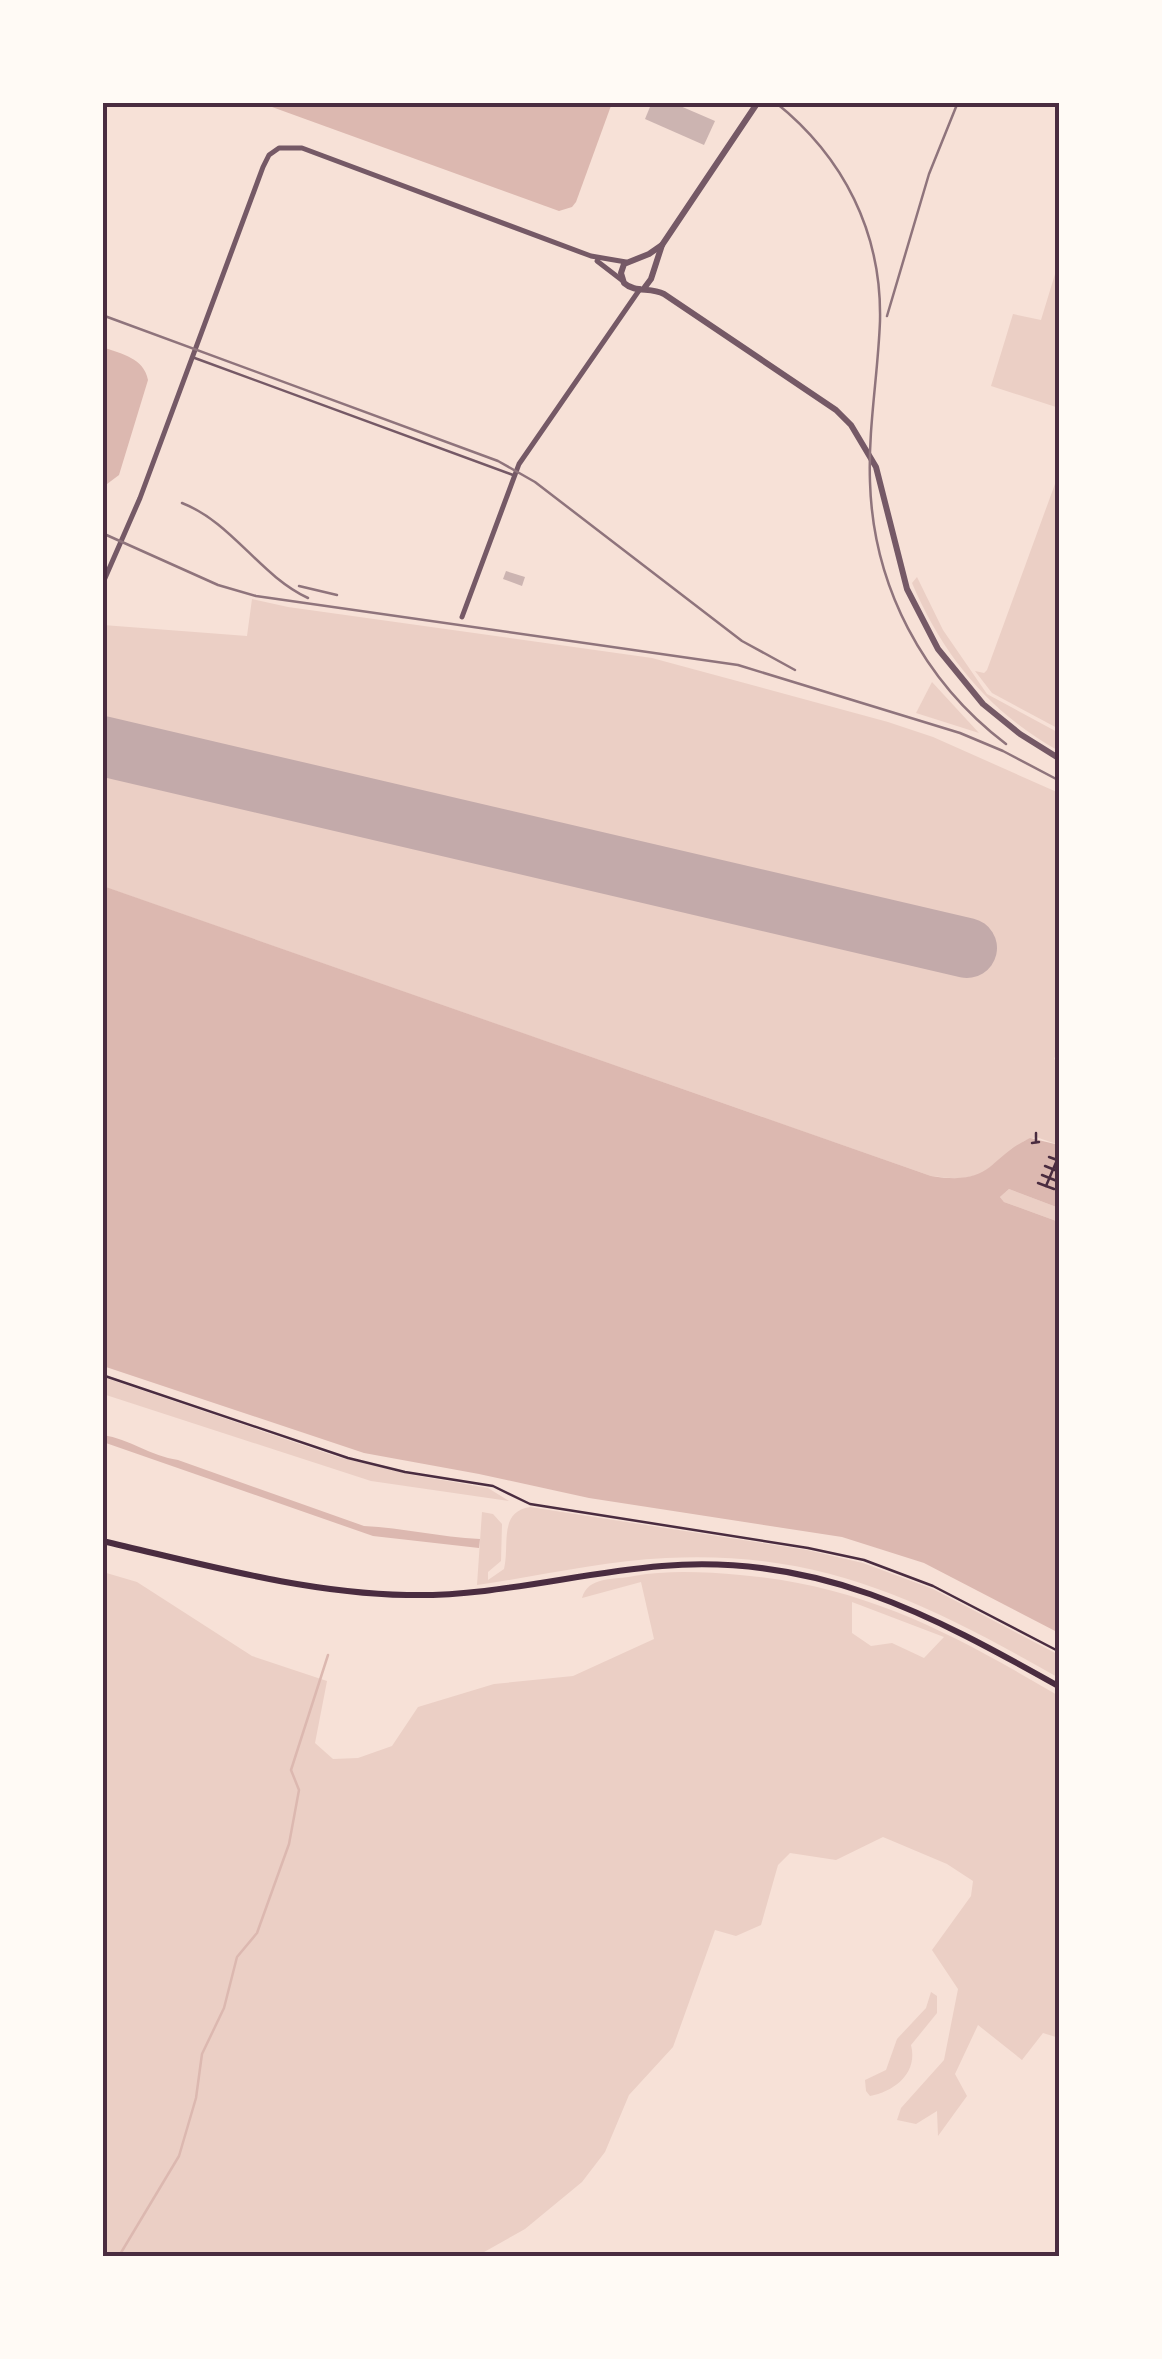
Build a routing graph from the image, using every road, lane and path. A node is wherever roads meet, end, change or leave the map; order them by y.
1 (757, 103) edge
2 (662, 245) junction
3 (591, 256) junction
4 (640, 259) junction
5 (626, 262) junction
6 (651, 274) junction
7 (624, 284) junction
8 (642, 288) junction
9 (664, 294) junction
10 (629, 300) junction
11 (192, 357) junction
12 (514, 476) junction
13 (102, 586) edge
14 (462, 617) dead end
15 (1060, 758) edge
16 (1036, 1134) dead end
17 (1036, 1142) dead end
18 (1052, 1148) dead end
19 (1060, 1152) edge
20 (1048, 1157) dead end
21 (1058, 1161) edge
22 (1046, 1166) dead end
23 (1053, 1169) junction
24 (1060, 1172) edge
25 (1042, 1175) dead end
26 (1049, 1178) junction
27 (1058, 1181) edge
28 (1038, 1183) dead end
29 (1046, 1186) junction
30 (1054, 1189) dead end
31 (102, 1375) edge
32 (102, 1541) edge
33 (1060, 1652) edge
34 (1060, 1688) edge

1 - 2 street
2 - 4 street
2 - 6 street
3 - 5 street
3 - 7 street
3 - 11 street
4 - 5 street
4 - 6 street
5 - 7 street
6 - 8 street
6 - 9 street
7 - 8 street
7 - 10 street
8 - 9 street
8 - 10 street
9 - 15 street
10 - 12 street
11 - 12 lane
11 - 13 street
12 - 14 street
16 - 17 path
18 - 19 path
19 - 21 path
20 - 21 path
21 - 23 path
22 - 23 path
23 - 24 path
23 - 26 path
25 - 26 path
26 - 27 path
26 - 29 path
28 - 29 path
29 - 30 path
31 - 33 path
32 - 34 main road

